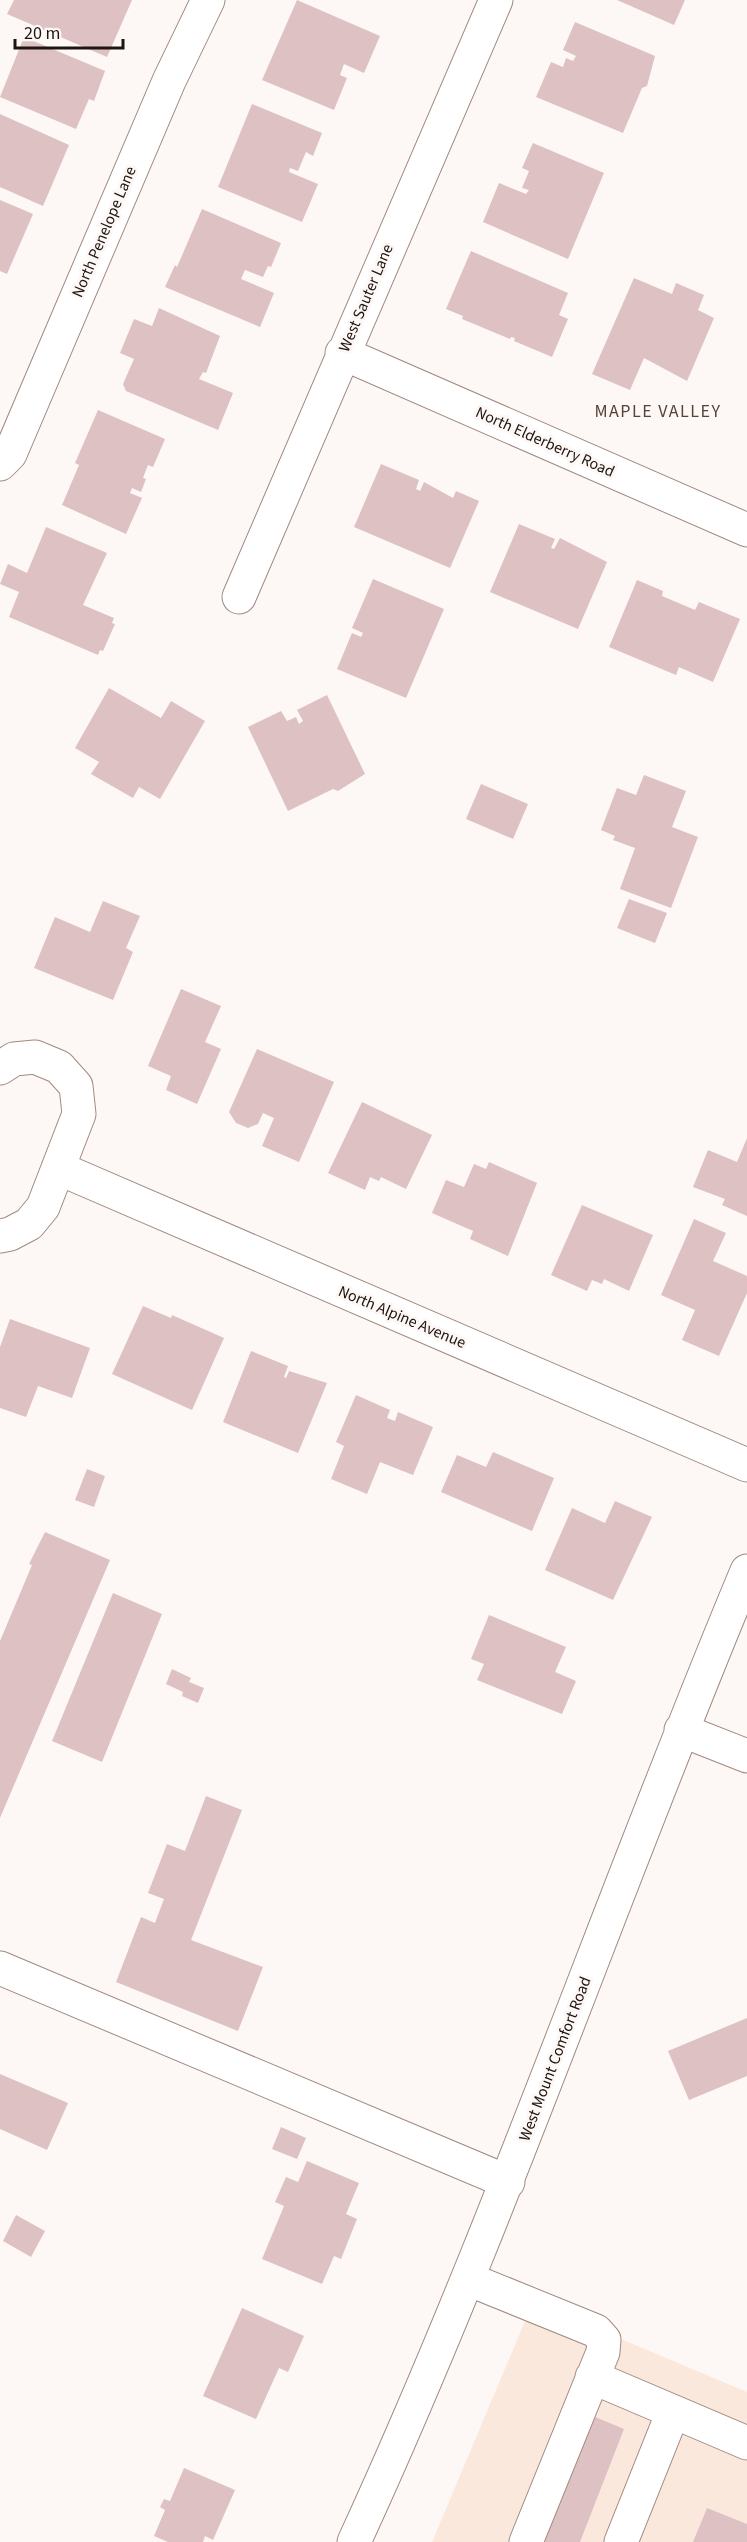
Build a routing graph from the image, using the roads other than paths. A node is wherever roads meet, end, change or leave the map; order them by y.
1 (208, 0) edge
2 (496, 0) edge
3 (342, 353) junction
4 (0, 464) edge
5 (747, 530) edge
6 (239, 597) dead end
7 (0, 1068) edge
8 (58, 1168) junction
9 (0, 1236) edge
10 (747, 1465) edge
11 (747, 1571) edge
12 (681, 1730) junction
13 (747, 1756) edge
14 (0, 1968) edge
15 (508, 2182) junction
16 (468, 2279) junction
17 (592, 2377) junction
18 (674, 2412) junction
19 (747, 2443) edge
20 (354, 2542) edge
21 (526, 2542) edge
22 (621, 2542) edge

1 - 4 street, North Penelope Lane
2 - 3 street, West Sauter Lane
3 - 5 street, North Elderberry Road
3 - 6 street, West Sauter Lane
7 - 8 street
8 - 9 street
8 - 10 street, North Alpine Avenue
11 - 12 street, West Mount Comfort Road
12 - 13 street
12 - 15 street, West Mount Comfort Road
14 - 15 street
15 - 16 street, West Mount Comfort Road
16 - 17 street
16 - 20 street, West Mount Comfort Road
17 - 18 street
17 - 21 street
18 - 19 street
18 - 22 street

